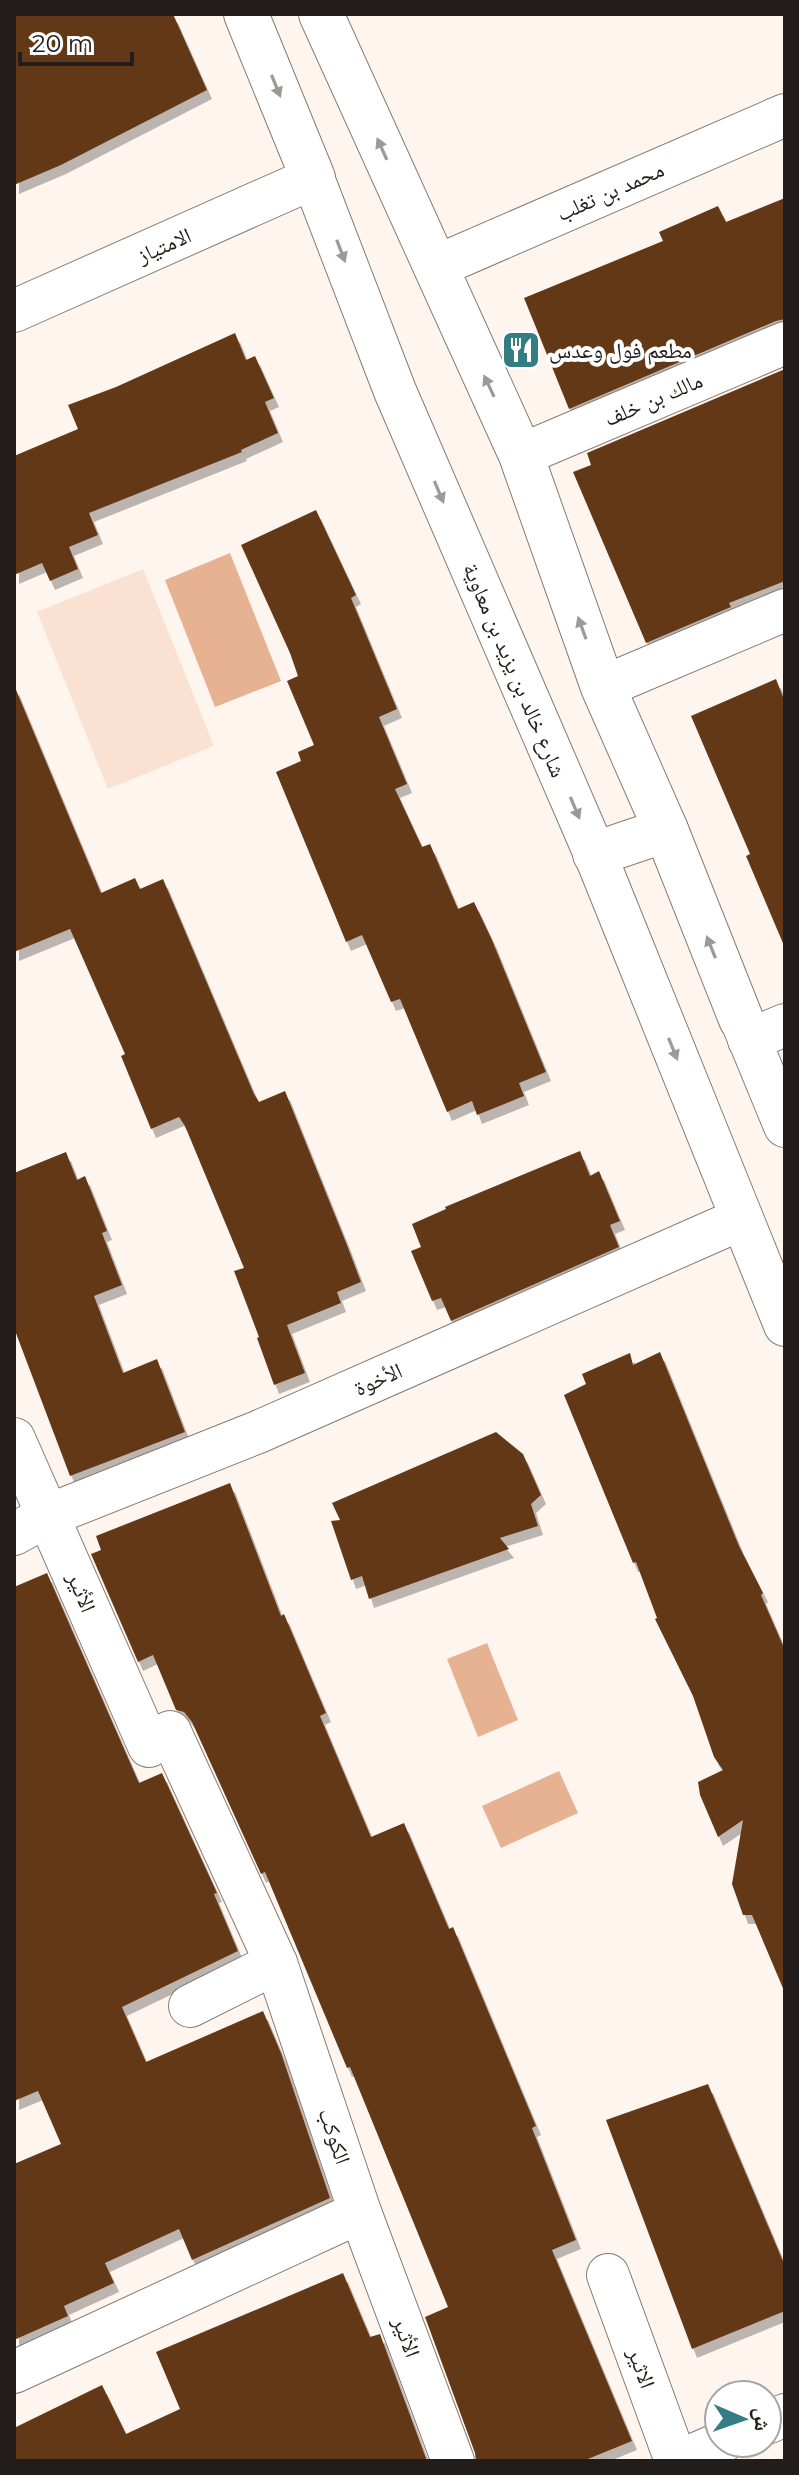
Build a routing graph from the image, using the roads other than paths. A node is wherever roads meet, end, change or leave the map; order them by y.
1 (246, 14) edge
2 (321, 14) edge
3 (785, 115) edge
4 (313, 178) junction
5 (435, 267) junction
6 (14, 311) edge
7 (785, 343) edge
8 (521, 455) junction
9 (785, 610) edge
10 (603, 687) junction
11 (666, 830) junction
12 (595, 854) junction
13 (758, 1028) edge
14 (785, 1126) edge
15 (741, 1219) junction
16 (785, 1325) edge
17 (14, 1439) edge
18 (32, 1524) edge
19 (149, 1746) joint
20 (276, 1963) junction
21 (190, 2006) dead end
22 (360, 2212) junction
23 (608, 2275) dead end
24 (14, 2372) edge
25 (703, 2451) edge
26 (453, 2461) edge
27 (678, 2461) edge

1 -> 4 main road, شارع خالد بن يزيد بن معاوية
5 -> 2 main road
3 - 5 street, محمد بن تغلب
4 - 6 street, الامتياز
4 -> 12 street, شارع خالد بن يزيد بن معاوية
8 -> 5 main road
7 - 8 street, مالك بن خلف
10 -> 8 main road
9 - 10 street
10 - 11 main road
11 - 12 main road
13 -> 11 main road
12 -> 15 street, شارع خالد بن يزيد بن معاوية
13 - 14 street
15 - 16 street, شارع خالد بن يزيد بن معاوية
15 - 18 street, الأخوة
17 - 18 street, الأثير
18 - 19 street, الأثير
19 - 20 street, الكوكب
20 - 21 street
20 - 22 street, الكوكب
22 - 24 street
22 - 26 street, الأثير
23 - 27 street, الاثير
25 - 27 street

